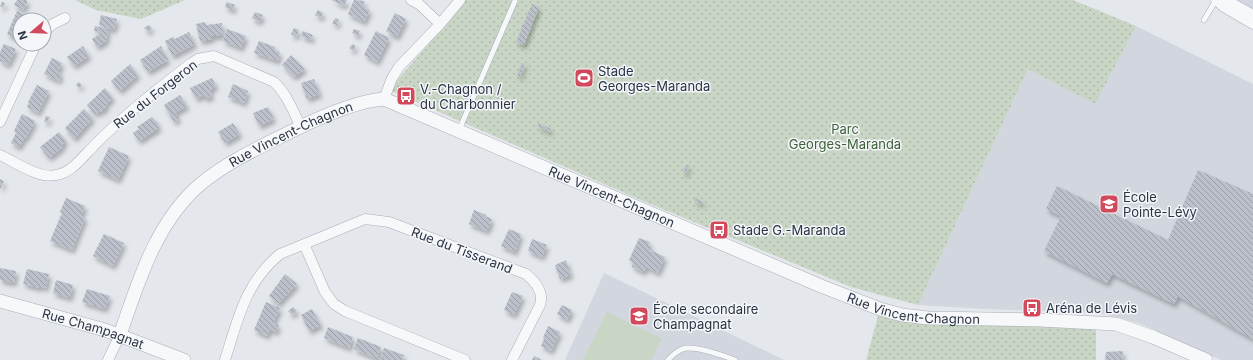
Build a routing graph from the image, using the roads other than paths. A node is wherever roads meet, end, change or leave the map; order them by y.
1 (410, 0) edge
2 (460, 0) edge
3 (1216, 0) edge
4 (1224, 0) edge
5 (515, 1) dead end
6 (1253, 15) edge
7 (65, 18) dead end
8 (1204, 20) dead end
9 (52, 24) edge
10 (440, 24) junction
11 (1253, 24) edge
12 (32, 52) edge
13 (384, 99) junction
14 (0, 122) edge
15 (301, 127) junction
16 (459, 131) junction
17 (0, 155) edge
18 (304, 244) junction
19 (0, 301) edge
20 (120, 335) junction
21 (108, 360) edge
22 (184, 360) edge
23 (225, 360) edge
24 (465, 360) edge
25 (512, 360) edge
26 (668, 360) edge
27 (735, 360) edge
28 (1206, 360) edge

1 - 10 street
2 - 10 street
3 - 8 lane
3 - 11 street
4 - 6 street
5 - 16 lane
7 - 9 street
10 - 13 street
12 - 14 street
13 - 15 street, Rue Vincent-Chagnon
13 - 16 street, Rue Vincent-Chagnon
15 - 17 street, Rue du Forgeron
15 - 20 street, Rue Vincent-Chagnon
16 - 28 street, Rue Vincent-Chagnon
18 - 23 street, Rue du Tisserand
18 - 24 street
18 - 25 street, Rue du Tisserand
19 - 20 street, Rue Champagnat
20 - 21 street
20 - 22 street, Rue Champagnat
26 - 27 lane

